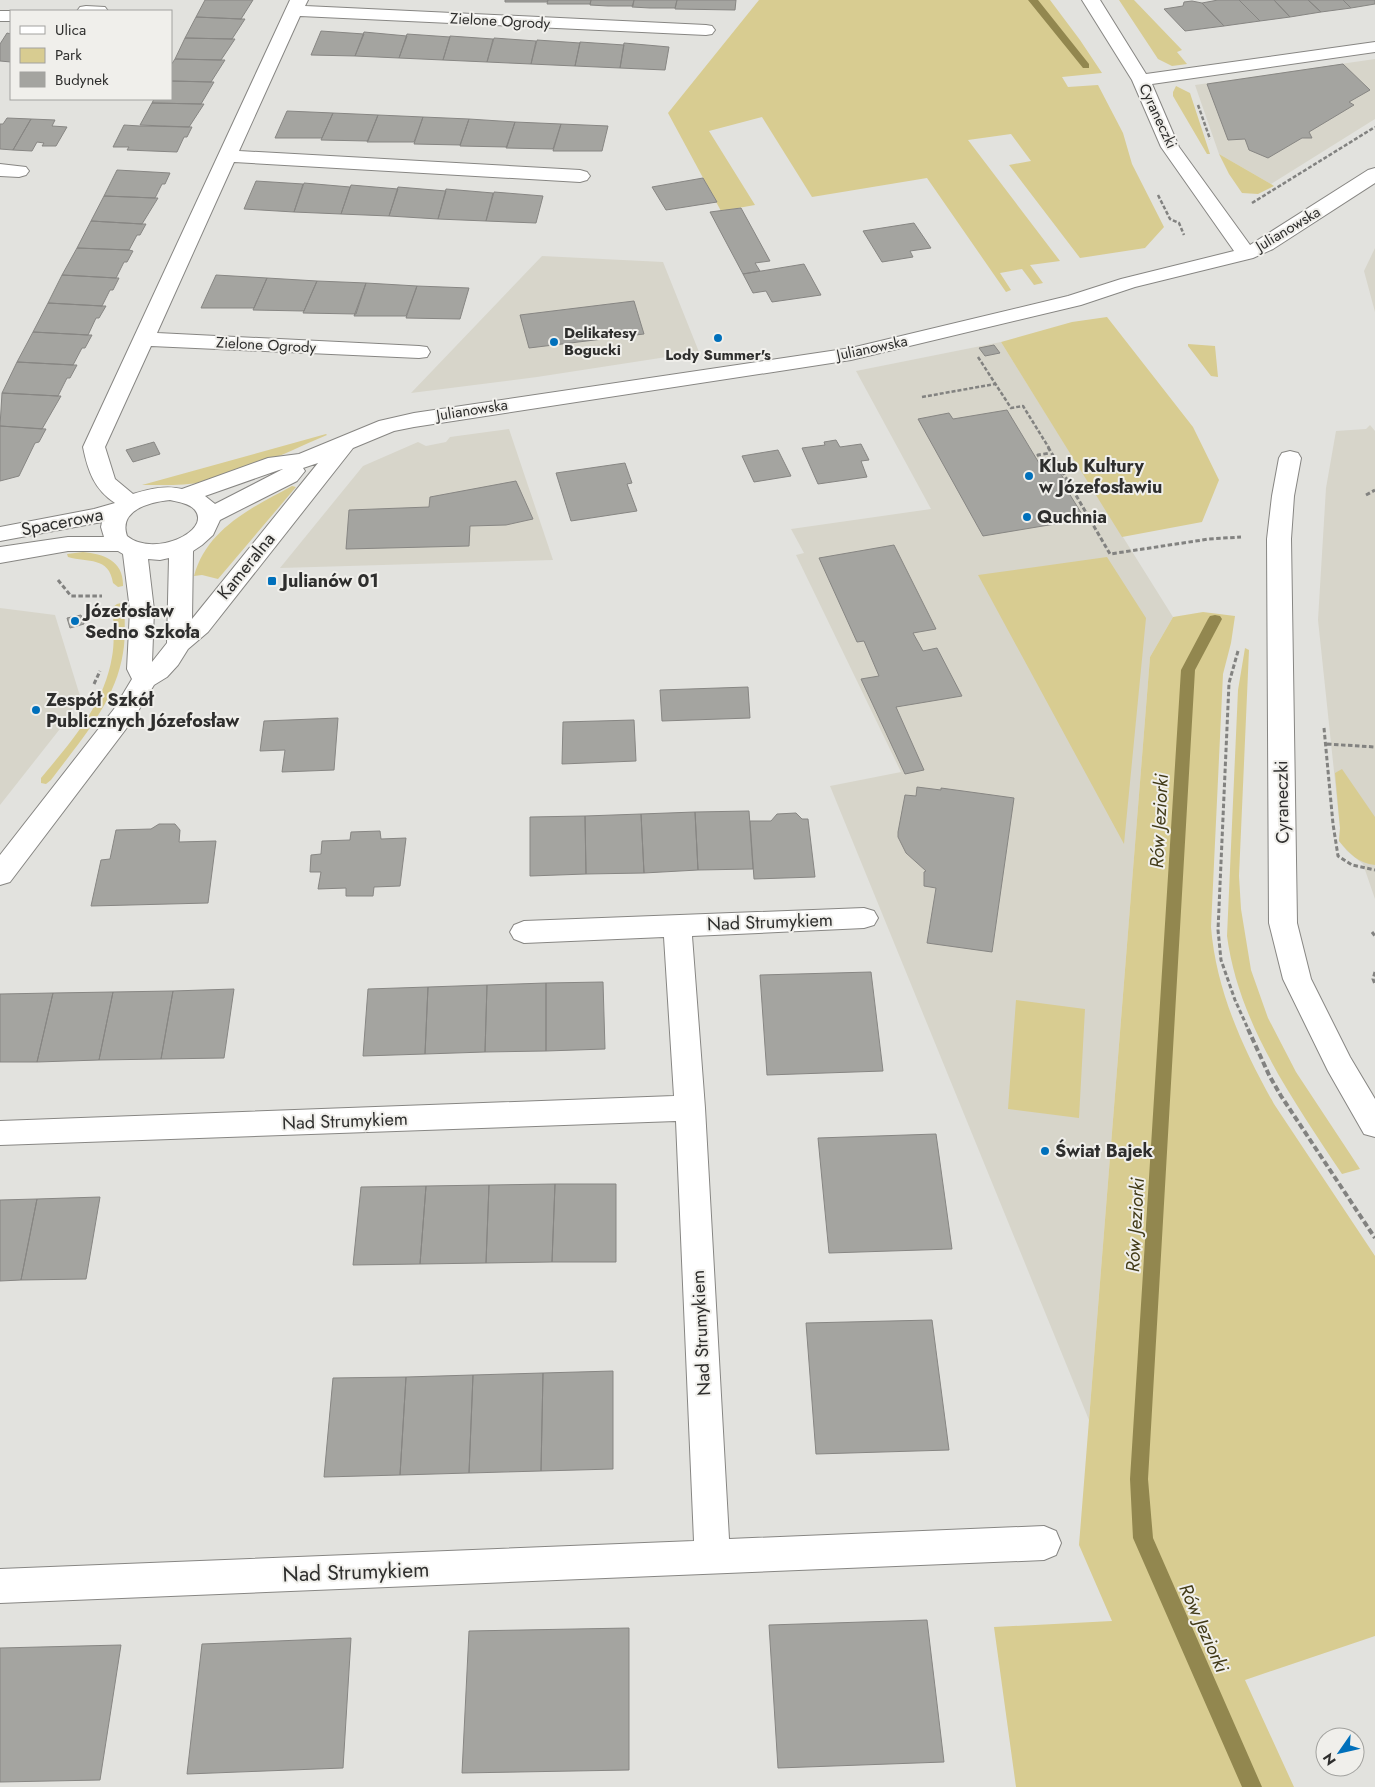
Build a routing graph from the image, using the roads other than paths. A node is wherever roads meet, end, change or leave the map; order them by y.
1 (1091, 0) edge
2 (297, 6) edge
3 (706, 30) dead end
4 (1375, 47) edge
5 (1141, 80) junction
6 (228, 156) junction
7 (0, 170) edge
8 (19, 171) dead end
9 (1375, 174) edge
10 (580, 176) dead end
11 (1246, 254) junction
12 (143, 339) junction
13 (418, 352) dead end
14 (345, 444) junction
15 (1290, 458) dead end
16 (303, 461) junction
17 (186, 495) junction
18 (127, 506) junction
19 (209, 516) junction
20 (0, 534) edge
21 (128, 547) junction
22 (180, 548) junction
23 (0, 555) edge
24 (179, 643) junction
25 (145, 679) junction
26 (0, 875) edge
27 (864, 918) dead end
28 (677, 925) junction
29 (524, 932) dead end
30 (690, 1108) junction
31 (1375, 1125) edge
32 (0, 1133) edge
33 (1044, 1542) dead end
34 (712, 1558) junction
35 (0, 1586) edge

1 - 5 street, Cyraneczki
2 - 3 street, Zielone Ogrody
2 - 6 street, Zielone Ogrody
4 - 5 street
5 - 11 street, Cyraneczki
6 - 10 street
6 - 12 street, Zielone Ogrody
7 - 8 street
9 - 11 street, Julianowska
11 - 14 street, Julianowska
12 - 13 street, Zielone Ogrody
12 - 18 street, Zielone Ogrody
14 - 16 street
14 - 24 street, Kameralna
15 - 31 street, Cyraneczki
16 - 17 street
16 - 19 street
17 - 18 street
17 - 19 street
18 - 20 street, Spacerowa
18 - 21 street
19 - 22 street
21 - 22 street
21 - 23 street, Spacerowa
21 - 25 street
22 - 24 street
24 - 25 street, Kameralna
25 - 26 street, Kameralna
27 - 28 street, Nad Strumykiem
28 - 29 street, Nad Strumykiem
28 - 30 street, Nad Strumykiem
30 - 32 street, Nad Strumykiem
30 - 34 street, Nad Strumykiem
33 - 34 street, Nad Strumykiem
34 - 35 street, Nad Strumykiem

